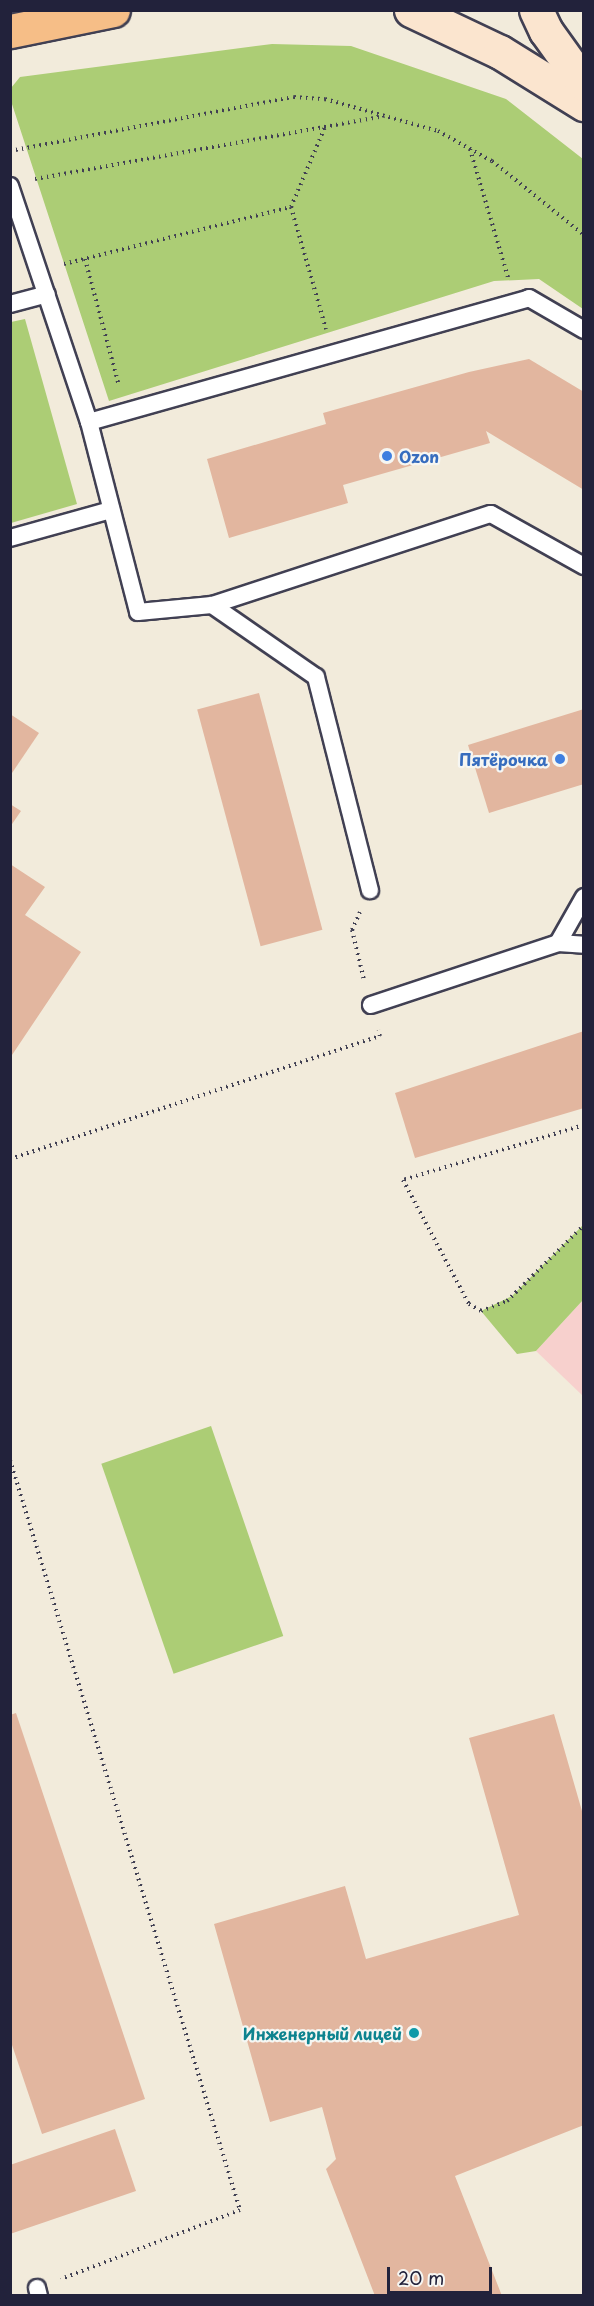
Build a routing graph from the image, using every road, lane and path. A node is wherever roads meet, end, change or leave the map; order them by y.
1 (113, 10) edge
2 (411, 10) edge
3 (536, 10) edge
4 (12, 24) edge
5 (584, 84) edge
6 (584, 104) edge
7 (385, 116) junction
8 (325, 127) junction
9 (470, 148) junction
10 (10, 151) edge
11 (34, 180) dead end
12 (10, 186) edge
13 (14, 206) edge
14 (291, 207) junction
15 (584, 235) edge
16 (85, 259) junction
17 (39, 270) junction
18 (46, 294) junction
19 (515, 302) junction
20 (10, 304) edge
21 (584, 330) edge
22 (333, 353) junction
23 (126, 412) junction
24 (89, 422) junction
25 (111, 510) junction
26 (10, 538) edge
27 (584, 566) edge
28 (212, 605) junction
29 (370, 890) joint
30 (584, 897) edge
31 (558, 943) junction
32 (584, 945) edge
33 (370, 1005) junction
34 (584, 1125) edge
35 (10, 1159) edge
36 (584, 1225) edge
37 (10, 1460) edge
38 (38, 2292) edge

1 - 4 main road
2 - 6 main road
3 - 5 main road
7 - 8 path
7 - 9 path
7 - 10 path
8 - 11 path
8 - 14 path
9 - 15 path
9 - 19 path
12 - 13 lane
13 - 17 lane
14 - 16 path
14 - 22 path
16 - 17 path
16 - 23 path
17 - 18 lane
18 - 20 lane
18 - 24 lane
19 - 21 lane
19 - 22 lane
22 - 23 lane
23 - 24 lane
24 - 25 lane
25 - 26 lane
25 - 28 lane
27 - 28 lane
28 - 29 lane
29 - 33 path
30 - 31 lane
31 - 32 lane
31 - 33 lane
33 - 35 path
34 - 36 path
37 - 38 path

